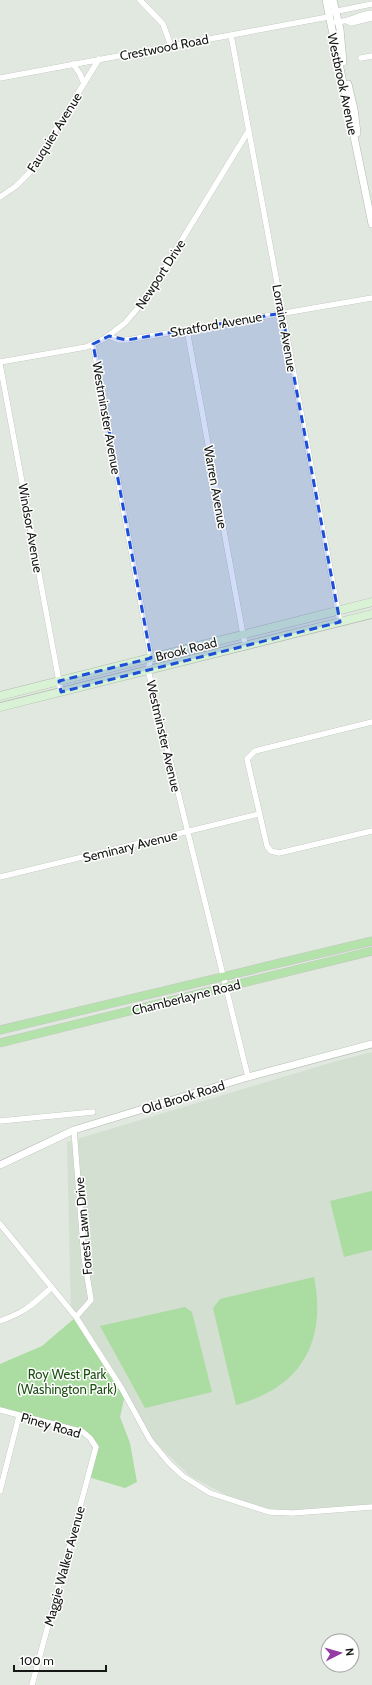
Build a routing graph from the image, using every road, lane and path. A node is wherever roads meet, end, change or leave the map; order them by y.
1 (326, 0) edge
2 (334, 0) edge
3 (143, 1) edge
4 (372, 4) edge
5 (336, 10) junction
6 (372, 13) edge
7 (328, 17) junction
8 (372, 18) edge
9 (347, 21) junction
10 (338, 22) junction
11 (231, 35) junction
12 (171, 46) junction
13 (372, 56) edge
14 (361, 58) dead end
15 (99, 60) junction
16 (73, 64) junction
17 (0, 78) edge
18 (84, 84) junction
19 (249, 130) junction
20 (357, 145) junction
21 (0, 196) edge
22 (372, 224) edge
23 (372, 298) edge
24 (282, 313) junction
25 (187, 330) junction
26 (109, 336) junction
27 (93, 344) junction
28 (0, 363) edge
29 (372, 602) edge
30 (337, 611) junction
31 (372, 614) edge
32 (340, 622) junction
33 (244, 635) junction
34 (245, 645) junction
35 (151, 658) junction
36 (148, 670) junction
37 (59, 682) junction
38 (61, 692) junction
39 (0, 696) edge
40 (0, 707) edge
41 (372, 722) edge
42 (259, 814) junction
43 (372, 831) edge
44 (188, 832) junction
45 (0, 877) edge
46 (372, 941) edge
47 (372, 952) edge
48 (223, 977) junction
49 (225, 988) junction
50 (0, 1030) edge
51 (0, 1043) edge
52 (372, 1044) edge
53 (248, 1078) junction
54 (93, 1112) dead end
55 (0, 1121) edge
56 (74, 1130) junction
57 (0, 1165) edge
58 (0, 1224) edge
59 (52, 1287) junction
60 (76, 1317) junction
61 (0, 1321) edge
62 (0, 1410) edge
63 (19, 1416) junction
64 (96, 1447) joint
65 (0, 1490) edge
66 (372, 1507) edge
67 (32, 1685) edge

1 - 7 street, Westbrook Avenue
2 - 5 street, Westbrook Avenue
3 - 12 street
4 - 5 street
5 - 7 street
5 - 10 street, Westbrook Avenue
6 - 9 street, Westbrook Avenue
7 - 10 street, Westbrook Avenue
7 - 11 street, Crestwood Road
7 - 20 street, Westbrook Avenue
8 - 9 street, Westbrook Avenue
9 - 10 street, Westbrook Avenue
10 - 20 street, Westbrook Avenue
11 - 12 street, Crestwood Road
11 - 19 street, Lorraine Avenue
12 - 15 street, Crestwood Road
13 - 14 street
15 - 16 street, Crestwood Road
15 - 18 street, Fauquier Avenue
16 - 17 street, Crestwood Road
16 - 18 street
18 - 21 street, Fauquier Avenue
19 - 24 street, Lorraine Avenue
19 - 26 street, Newport Drive
20 - 22 street, Westbrook Avenue
23 - 24 street, Stratford Avenue
24 - 25 street, Stratford Avenue
24 - 30 street, Lorraine Avenue
25 - 26 street, Stratford Avenue
25 - 33 street, Warren Avenue
26 - 27 street, Newport Drive
27 - 28 street, Newport Drive
27 - 35 street, Westminster Avenue
28 - 37 street, Windsor Avenue
29 - 30 main road, Brook Road
30 - 32 street, Lorraine Avenue
30 - 33 main road, Brook Road
31 - 32 main road, Brook Road
32 - 34 main road, Brook Road
33 - 34 street, Warren Avenue
33 - 35 main road, Brook Road
34 - 36 main road, Brook Road
35 - 36 street, Westminster Avenue
35 - 37 main road, Brook Road
36 - 38 main road, Brook Road
36 - 44 street, Westminster Avenue
37 - 38 street, Windsor Avenue
37 - 39 main road, Brook Road
38 - 40 main road, Brook Road
41 - 42 street
42 - 43 street
42 - 44 street, Seminary Avenue
44 - 45 street, Seminary Avenue
44 - 48 street, Westminster Avenue
46 - 48 main road
47 - 49 main road, Chamberlayne Road
48 - 49 street, Westminster Avenue
48 - 50 main road
49 - 51 main road, Chamberlayne Road
49 - 53 street, Westminster Avenue
52 - 53 street, Old Brook Road
53 - 56 street, Old Brook Road
54 - 55 street
56 - 57 street, Old Brook Road
56 - 60 street, Forest Lawn Drive
58 - 59 street
59 - 60 street
59 - 61 street
60 - 66 street
62 - 63 street, Piney Road
63 - 64 street, Piney Road
63 - 65 street
64 - 67 street, Maggie Walker Avenue

